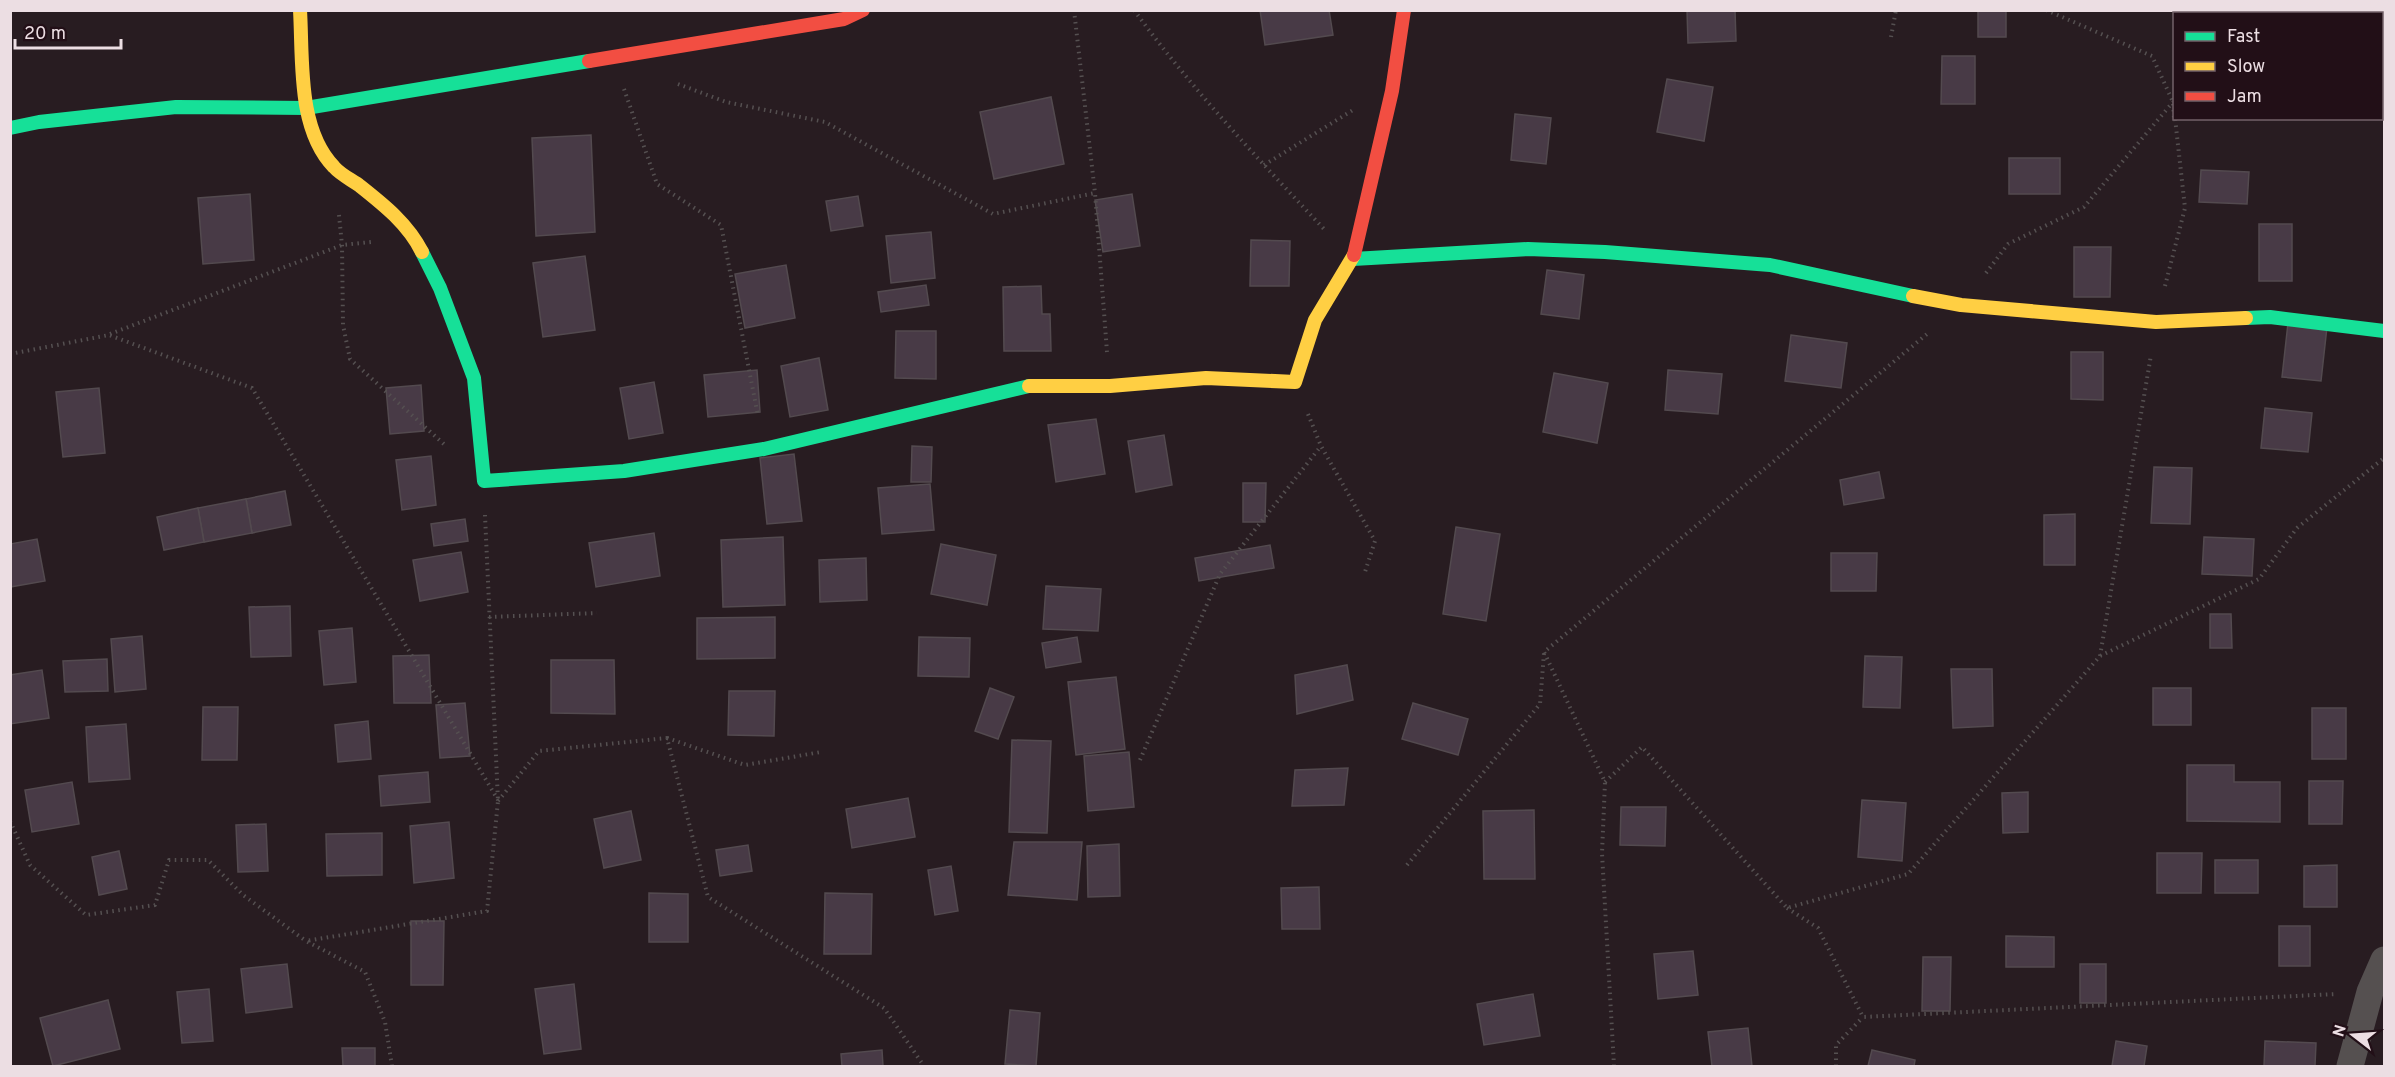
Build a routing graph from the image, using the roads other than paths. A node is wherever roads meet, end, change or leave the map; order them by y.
1 (300, 10) edge
2 (863, 10) edge
3 (1404, 10) edge
4 (306, 108) junction
5 (10, 128) edge
6 (1353, 259) junction
7 (2385, 331) edge
8 (2385, 960) edge
9 (2350, 1066) edge

1 - 4 street
2 - 4 street
3 - 6 street
4 - 5 street
4 - 6 street
6 - 7 street
8 - 9 street

